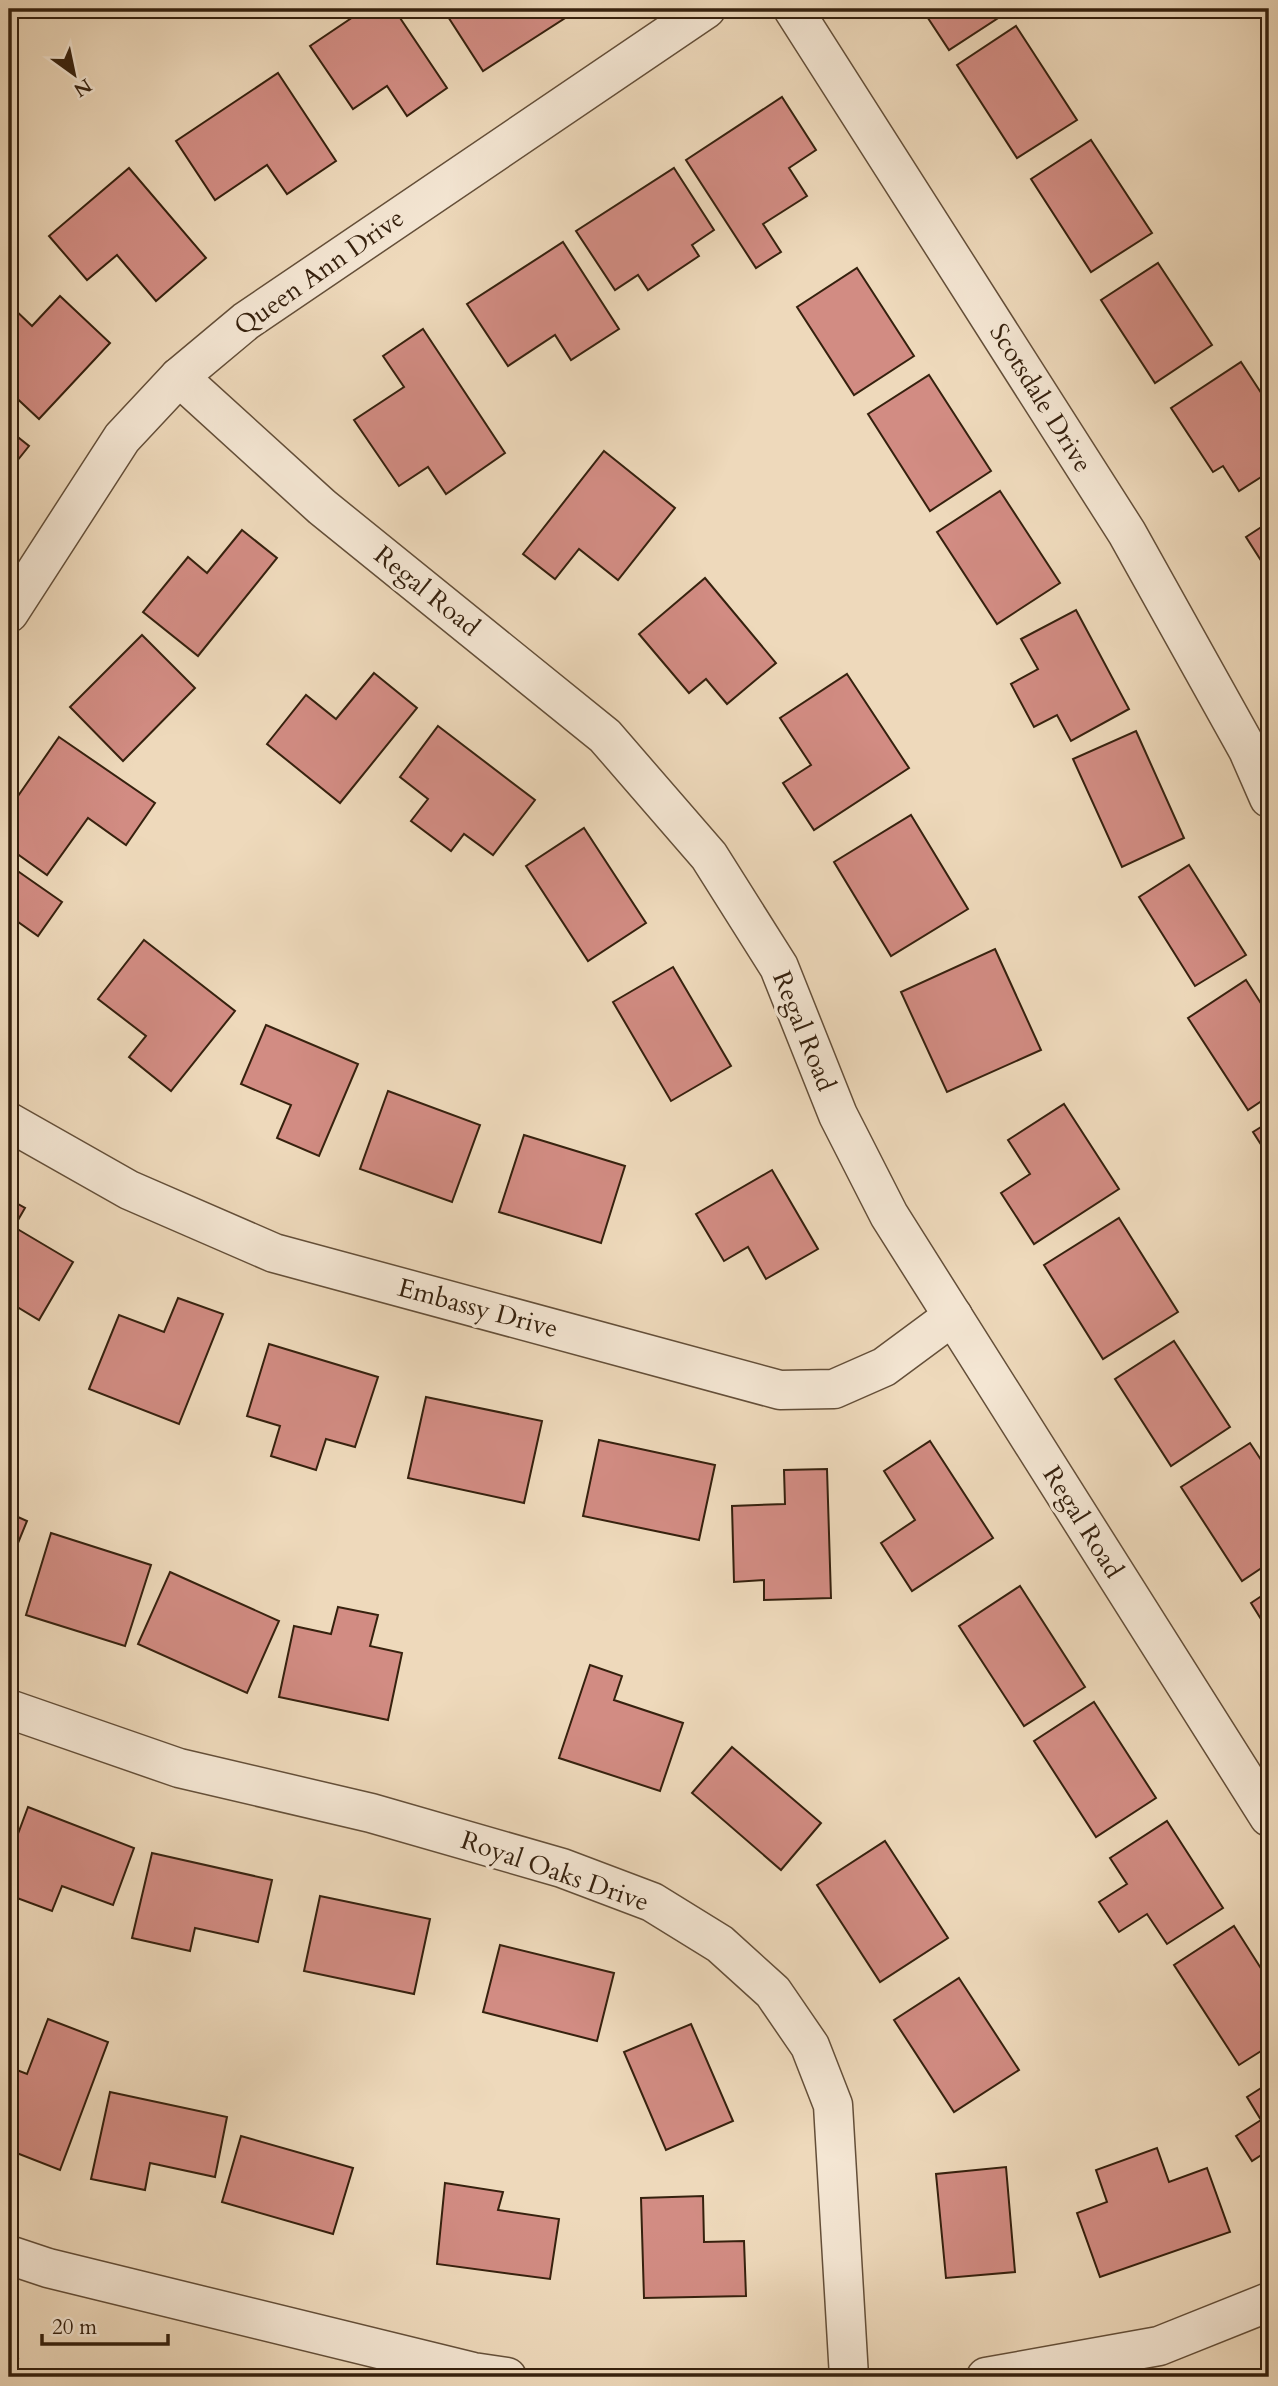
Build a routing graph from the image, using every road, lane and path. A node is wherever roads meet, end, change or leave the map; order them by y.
1 (706, 9) edge
2 (793, 9) edge
3 (179, 377) junction
4 (9, 613) edge
5 (1259, 745) edge
6 (1269, 798) edge
7 (9, 1122) edge
8 (953, 1315) junction
9 (9, 1709) edge
10 (1269, 1817) edge
11 (9, 2255) edge
12 (1269, 2302) edge
13 (507, 2377) edge
14 (849, 2377) edge
15 (986, 2377) edge

1 - 3 street, Queen Ann Drive
2 - 5 street, Scotsdale Drive
3 - 4 street, Queen Ann Drive
3 - 8 street, Regal Road
5 - 6 street, Scotsdale Drive
7 - 8 street, Embassy Drive
8 - 10 street, Regal Road
9 - 14 street, Royal Oaks Drive
11 - 13 street
12 - 15 street

